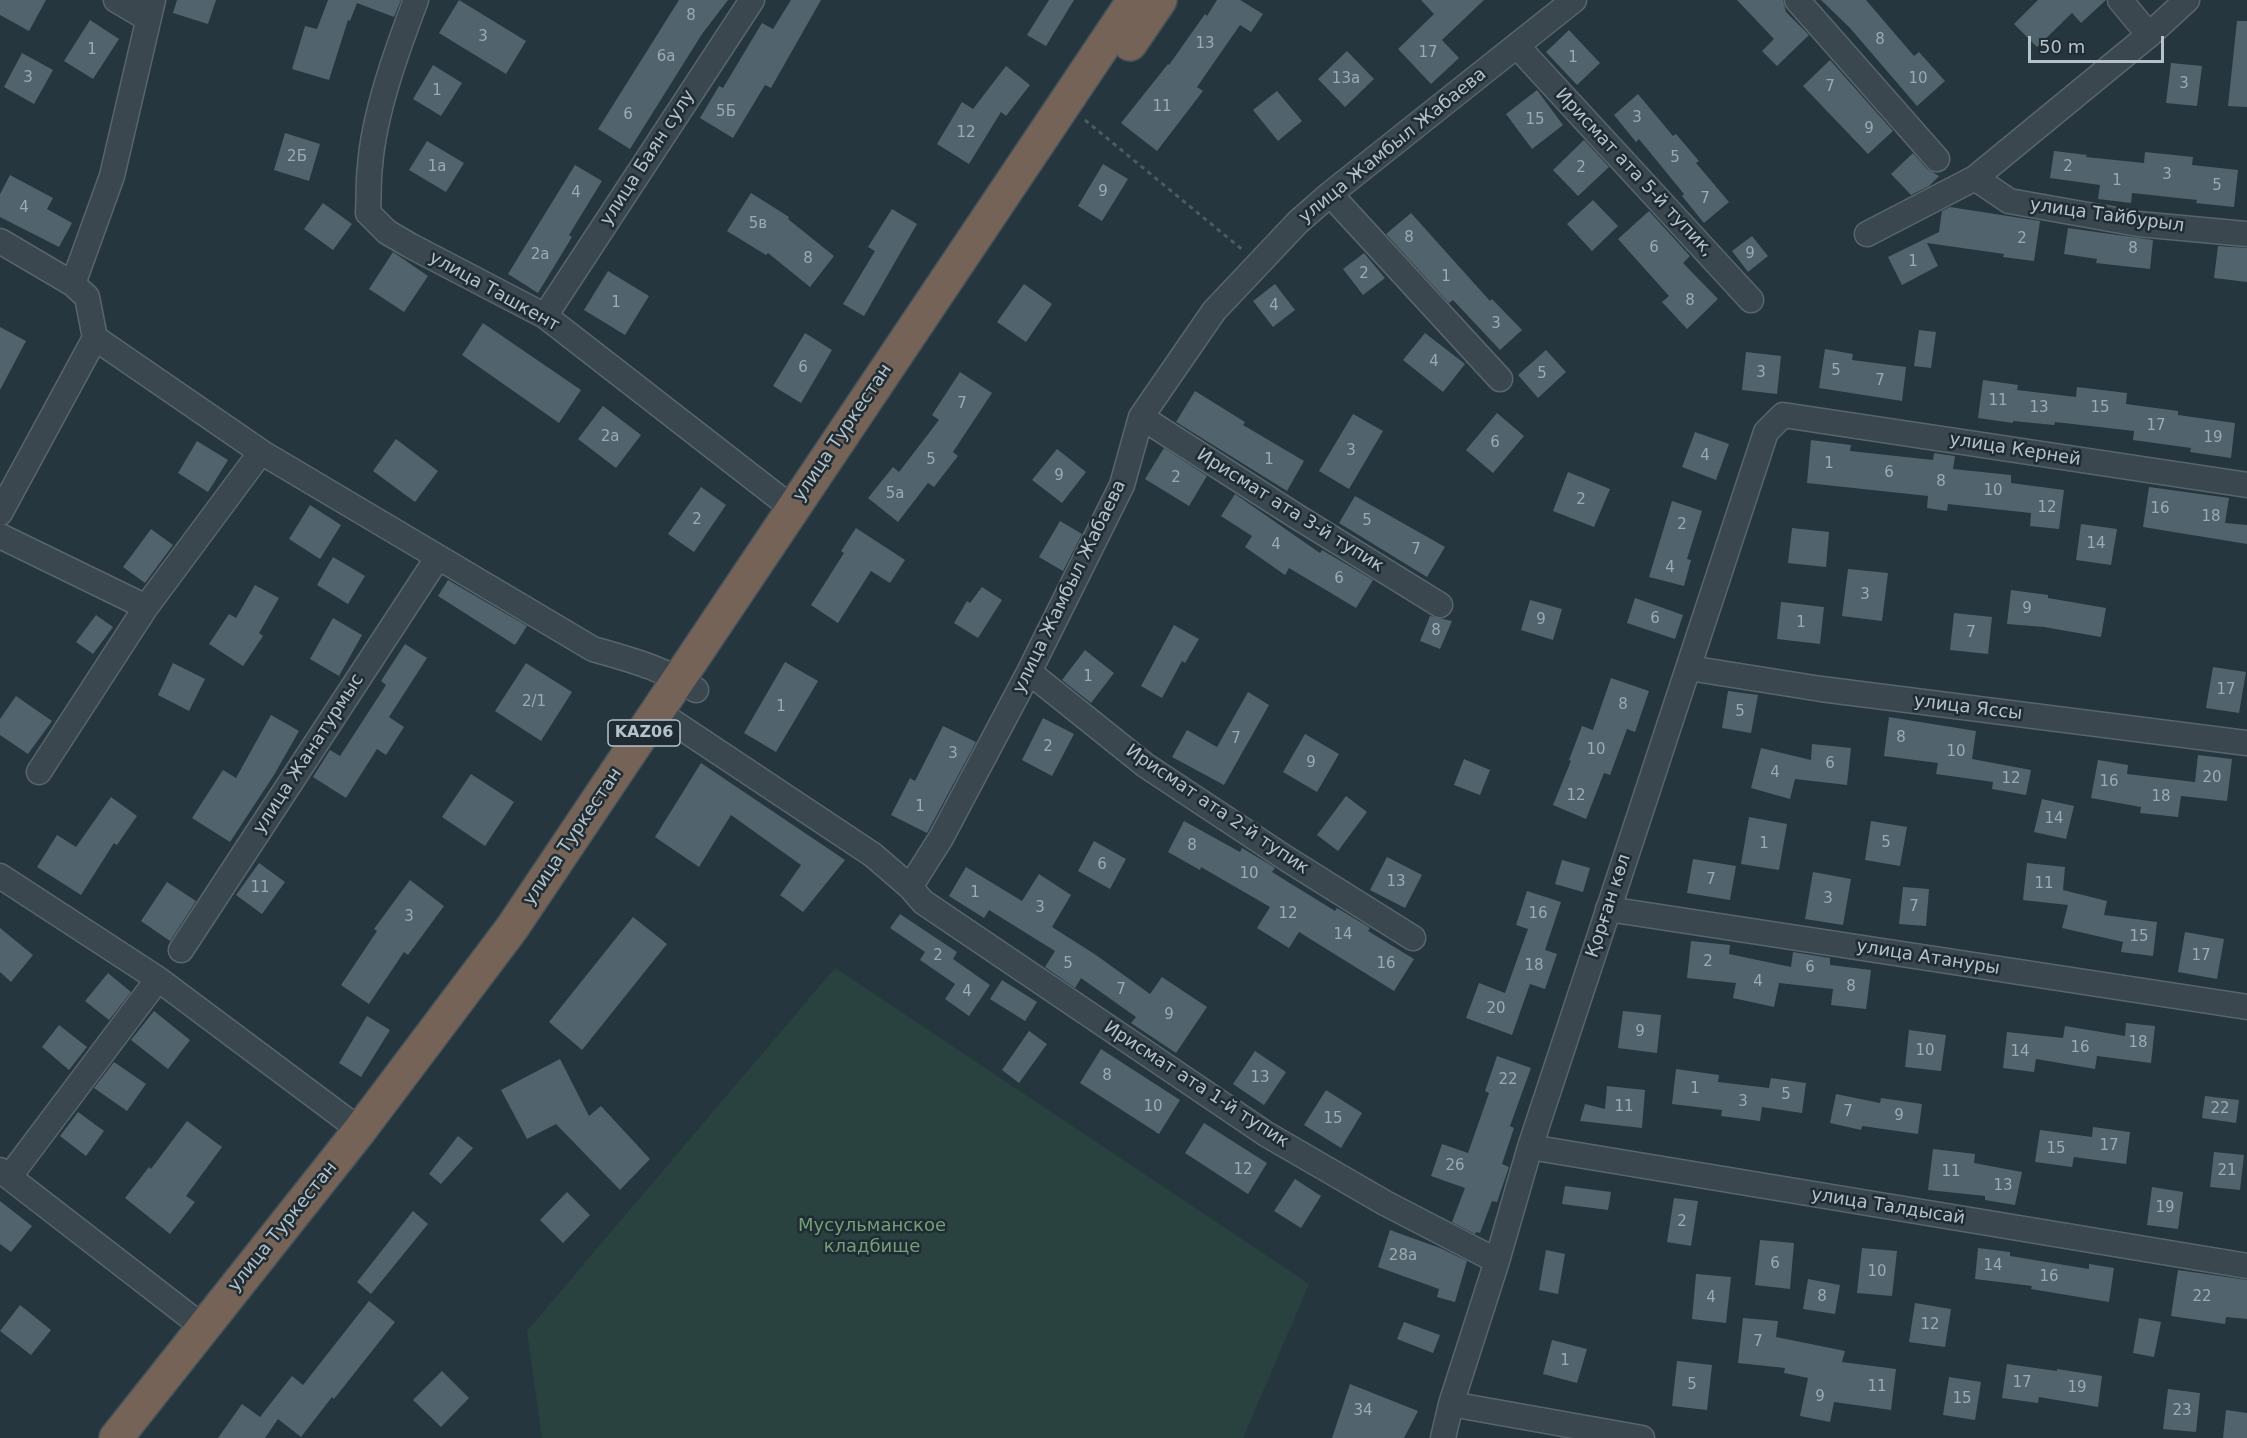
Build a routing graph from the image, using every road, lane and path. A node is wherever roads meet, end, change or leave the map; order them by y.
1 (116, 0) edge
2 (416, 0) edge
3 (752, 0) edge
4 (1574, 0) edge
5 (1797, 0) edge
6 (2120, 0) edge
7 (2187, 0) edge
8 (1138, 1) edge
9 (150, 9) edge
10 (2149, 35) junction
11 (1517, 46) junction
12 (1081, 117) junction
13 (1937, 159) dead end
14 (1975, 178) junction
15 (1330, 194) junction
16 (1867, 234) dead end
17 (2247, 234) edge
18 (0, 241) edge
19 (1259, 264) junction
20 (73, 284) junction
21 (1750, 300) dead end
22 (545, 316) junction
23 (95, 338) junction
24 (1500, 379) dead end
25 (1783, 415) joint
26 (1142, 417) junction
27 (261, 452) junction
28 (2247, 485) edge
29 (792, 508) junction
30 (0, 513) edge
31 (0, 536) edge
32 (438, 557) junction
33 (1440, 604) dead end
34 (147, 607) junction
35 (1689, 668) junction
36 (1029, 672) junction
37 (688, 684) junction
38 (666, 717) junction
39 (2247, 743) edge
40 (39, 772) dead end
41 (0, 876) edge
42 (910, 887) junction
43 (1608, 909) junction
44 (1413, 938) dead end
45 (181, 950) dead end
46 (158, 980) junction
47 (2247, 1007) edge
48 (360, 1130) junction
49 (1530, 1147) junction
50 (5, 1173) edge
51 (1497, 1261) junction
52 (2247, 1266) edge
53 (203, 1327) junction
54 (1451, 1404) junction
55 (116, 1438) edge
56 (144, 1438) edge
57 (1443, 1438) edge
58 (1642, 1438) edge

1 - 9 street
2 - 22 street, улица Ташкент
3 - 22 street, улица Баян сулу
4 - 11 street, улица Жамбыл Жабаева
5 - 13 street
6 - 10 street
7 - 10 street
8 - 12 highway, улица Туркестан / KАZ06
8 - 29 highway, улица Туркестан / KАZ06
9 - 20 street
10 - 14 street
11 - 15 street, улица Жамбыл Жабаева
11 - 21 street, Ирисмат ата 5-й тупик,
12 - 19 path
12 - 37 highway, улица Туркестан / KАZ06
14 - 16 street
14 - 17 street, улица Тайбурыл
15 - 19 street, улица Жамбыл Жабаева
15 - 24 street
18 - 20 street
19 - 26 street, улица Жамбыл Жабаева
20 - 23 street
22 - 29 street, улица Ташкент
23 - 27 street
23 - 30 street
25 - 28 street, улица Керней
25 - 35 street, Қорған көл
26 - 33 street, Ирисмат ата 3-й тупик
26 - 36 street, улица Жамбыл Жабаева
27 - 32 street
27 - 34 street
29 - 37 highway, улица Туркестан / KАZ06
31 - 34 street
32 - 37 street
32 - 45 street, улица Жанатурмыс
34 - 40 street
35 - 39 street, улица Яссы
35 - 43 street, Қорған көл
36 - 42 street, улица Жамбыл Жабаева
36 - 44 street, Ирисмат ата 2-й тупик
37 - 38 highway, улица Туркестан / KАZ06
38 - 42 street
38 - 48 highway, улица Туркестан / KАZ06
38 - 56 highway, улица Туркестан / KАZ06
41 - 46 street
42 - 51 street, Ирисмат ата 1-й тупик
43 - 47 street, улица Атануры
43 - 49 street, Қорған көл
46 - 48 street
46 - 50 street
48 - 53 highway, улица Туркестан / KАZ06
49 - 51 street, Қорған көл
49 - 52 street, улица Талдысай
50 - 53 street
51 - 54 street, Қорған көл
53 - 55 highway, улица Туркестан / KАZ06
54 - 57 street, Қорған көл
54 - 58 street

